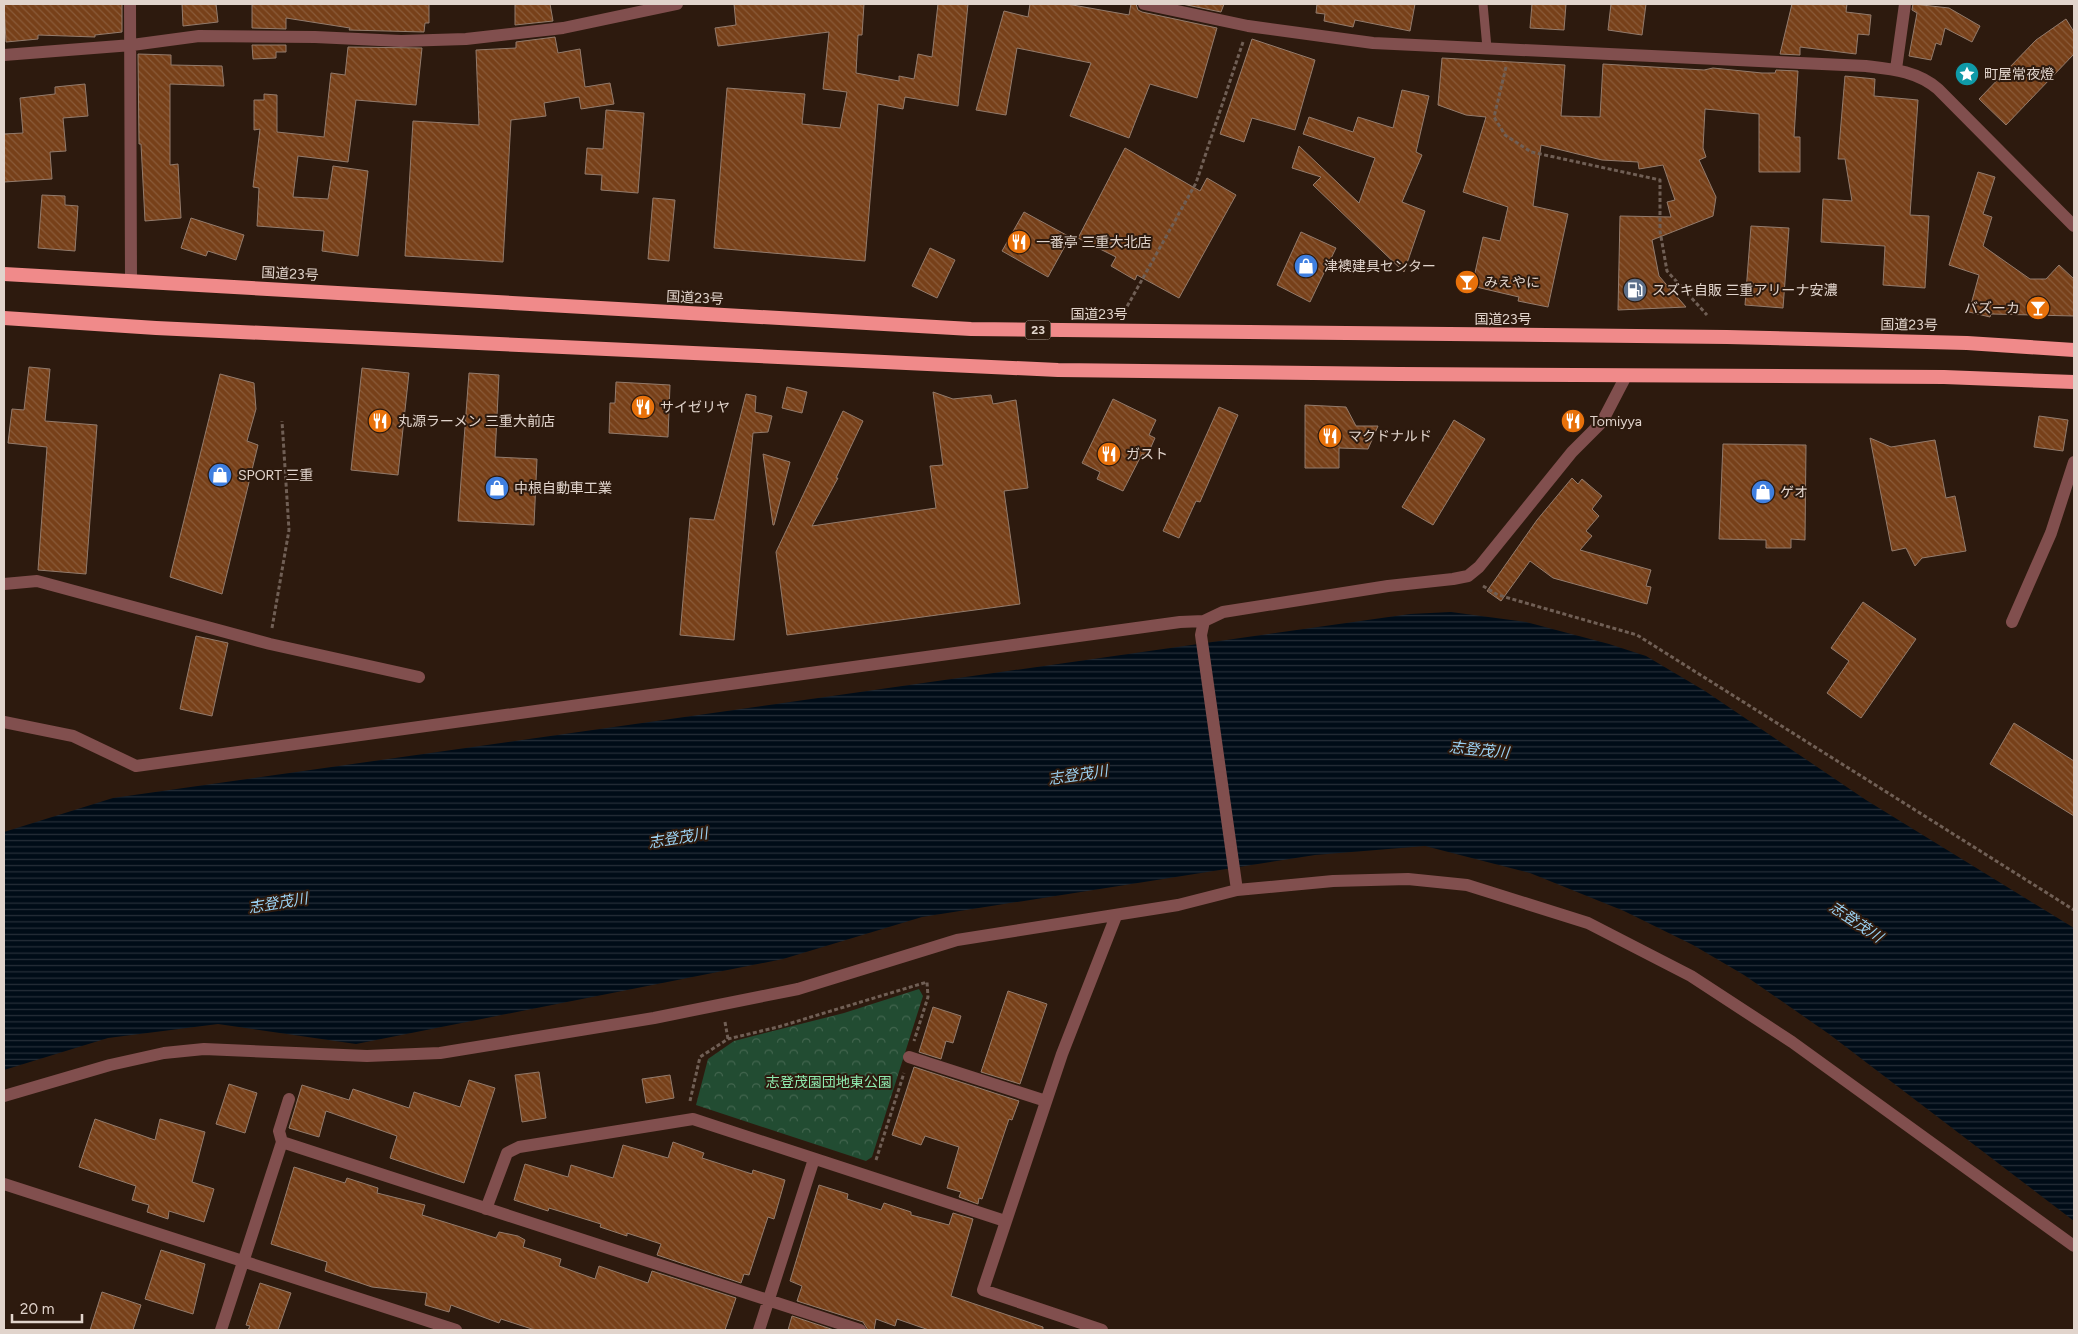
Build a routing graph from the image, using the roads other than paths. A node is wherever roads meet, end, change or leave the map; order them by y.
1 (130, 4) edge
2 (677, 4) edge
3 (1144, 4) edge
4 (1483, 4) edge
5 (1906, 4) edge
6 (132, 45) junction
7 (1487, 48) junction
8 (4, 56) edge
9 (1896, 69) junction
10 (2074, 226) edge
11 (4, 274) edge
12 (131, 281) junction
13 (4, 318) edge
14 (2074, 350) edge
15 (1626, 376) junction
16 (2074, 382) edge
17 (2074, 462) edge
18 (4, 584) edge
19 (1204, 622) junction
20 (2012, 622) dead end
21 (419, 677) dead end
22 (4, 722) edge
23 (1236, 885) junction
24 (1116, 916) junction
25 (909, 1057) road end
26 (4, 1096) edge
27 (289, 1099) dead end
28 (1046, 1101) junction
29 (282, 1142) junction
30 (814, 1159) junction
31 (4, 1184) edge
32 (486, 1209) junction
33 (1005, 1221) junction
34 (2074, 1246) edge
35 (243, 1261) junction
36 (768, 1300) junction
37 (221, 1330) edge
38 (456, 1330) edge
39 (759, 1330) edge
40 (860, 1330) edge
41 (1102, 1330) edge

1 - 6 street
2 - 6 street
3 - 7 street
4 - 7 lane
5 - 9 street
6 - 8 street
6 - 12 street
7 - 9 street
9 - 10 street
11 - 12 highway, 国道23号 / 23
12 - 14 highway, 国道23号 / 23
13 - 15 highway
15 - 16 highway
15 - 19 street
17 - 20 street
18 - 21 street
19 - 22 street
19 - 23 street
23 - 24 street
23 - 34 street
24 - 26 street
24 - 28 street
25 - 28 street
27 - 29 street
28 - 33 street
29 - 32 street
29 - 35 street
30 - 32 street
30 - 33 street
30 - 36 street
31 - 35 street
32 - 36 street
33 - 41 street
35 - 37 street
35 - 38 street
36 - 39 street
36 - 40 street

